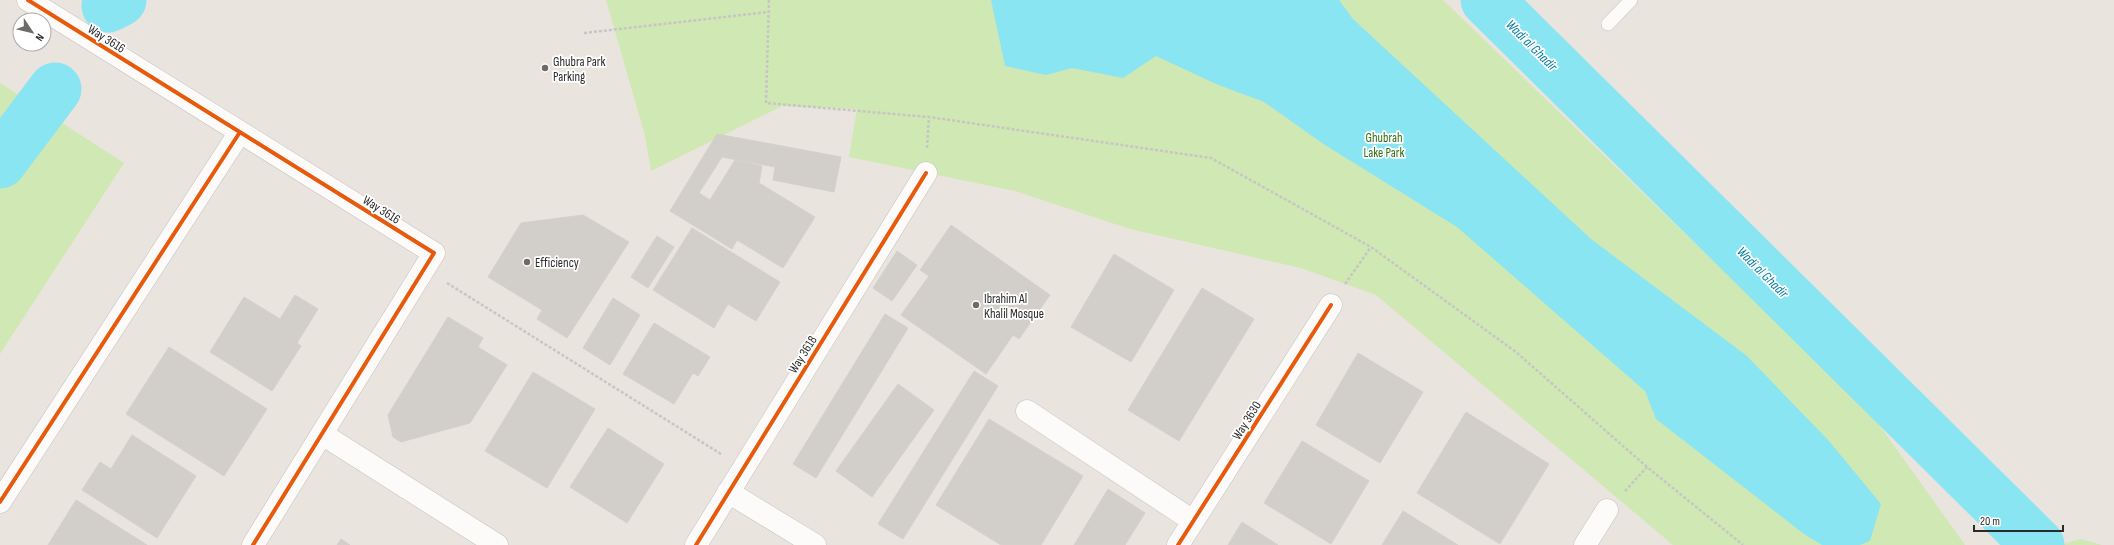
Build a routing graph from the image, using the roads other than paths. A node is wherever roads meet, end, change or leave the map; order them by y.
1 (28, 0) edge
2 (1631, 0) edge
3 (1608, 24) dead end
4 (240, 132) junction
5 (926, 173) road end
6 (1331, 305) road end
7 (1027, 411) dead end
8 (322, 434) junction
9 (728, 492) junction
10 (0, 502) edge
11 (1607, 510) road end
12 (1194, 521) junction
13 (253, 545) edge
14 (497, 545) edge
15 (696, 545) edge
16 (815, 545) edge
17 (1178, 545) edge
18 (1585, 545) edge

1 - 4 street, Way 3616
2 - 3 lane
4 - 8 street, Way 3616
4 - 10 street
5 - 9 street, Way 3618
6 - 12 street, Way 3630
7 - 12 street
8 - 13 street, Way 3616
8 - 14 street
9 - 15 street, Way 3618
9 - 16 street
11 - 18 street
12 - 17 street, Way 3630

